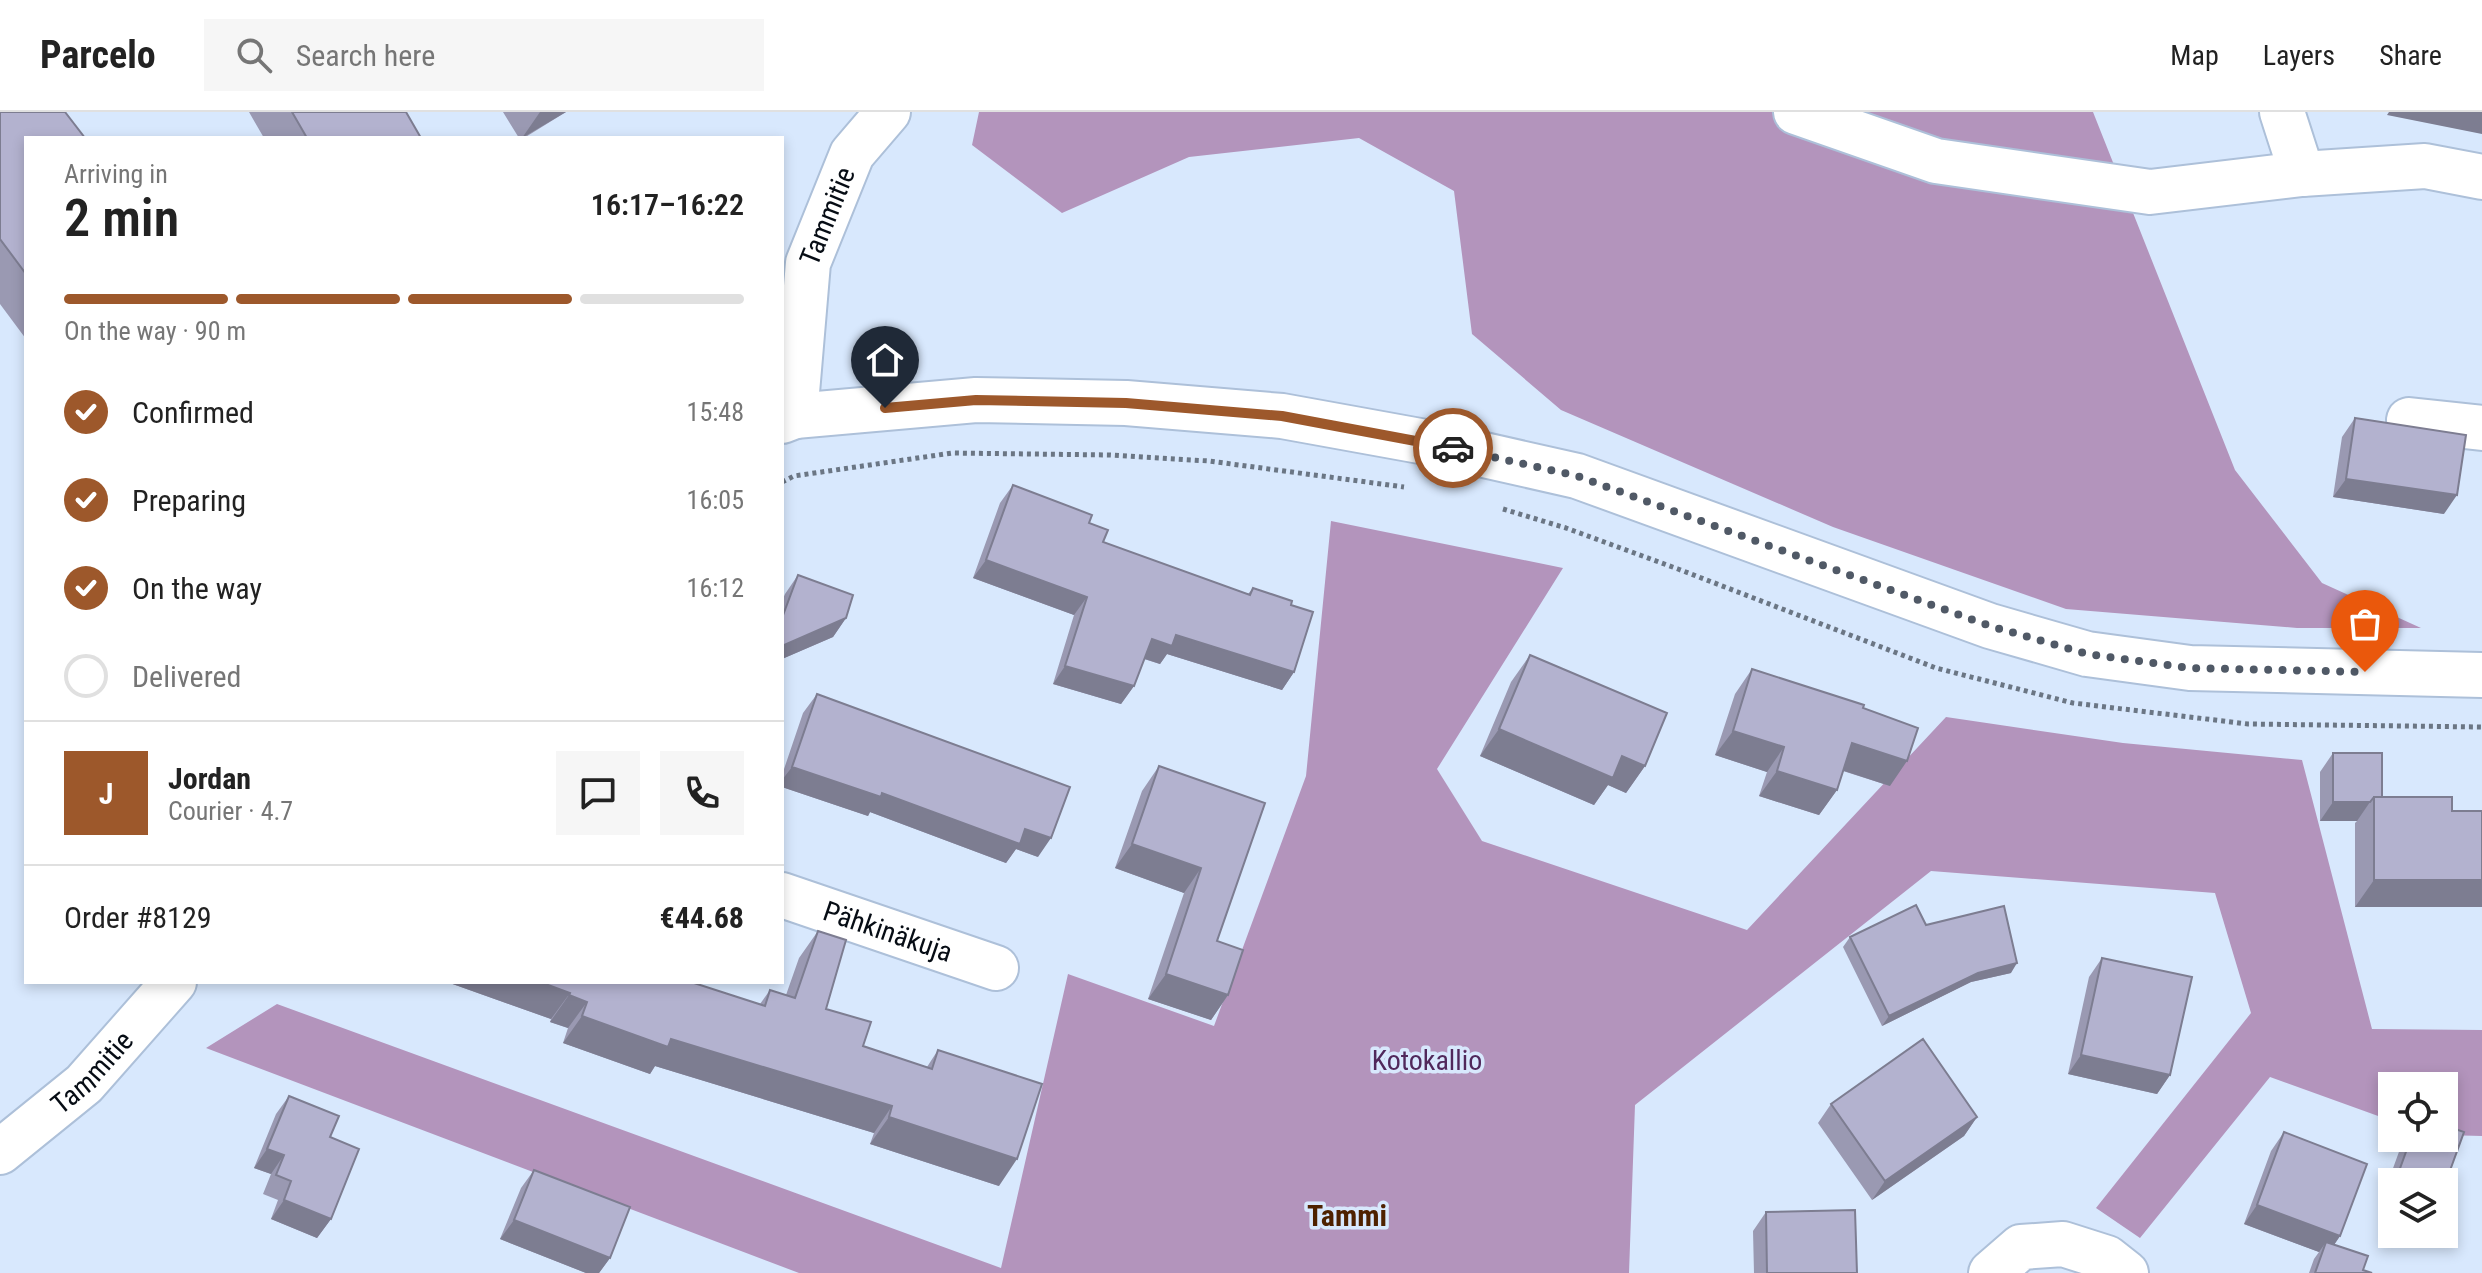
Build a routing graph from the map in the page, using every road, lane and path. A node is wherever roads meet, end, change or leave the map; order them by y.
1 (888, 112) edge
2 (1796, 112) edge
3 (2282, 112) edge
4 (2302, 174) junction
5 (2482, 177) edge
6 (788, 418) edge
7 (2409, 420) dead end
8 (2482, 428) edge
9 (784, 481) edge
10 (1406, 488) dead end
11 (1499, 508) dead end
12 (2482, 675) edge
13 (2482, 727) edge
14 (784, 896) edge
15 (996, 968) dead end
16 (172, 984) edge
17 (2, 1146) edge
18 (1991, 1273) edge
19 (2126, 1273) edge

1 - 6 street, Tammitie
2 - 4 street
3 - 4 street
4 - 5 street
6 - 12 street
7 - 8 street
9 - 10 path
11 - 13 path
14 - 15 street, Pähkinäkuja
16 - 17 street, Tammitie
18 - 19 street

